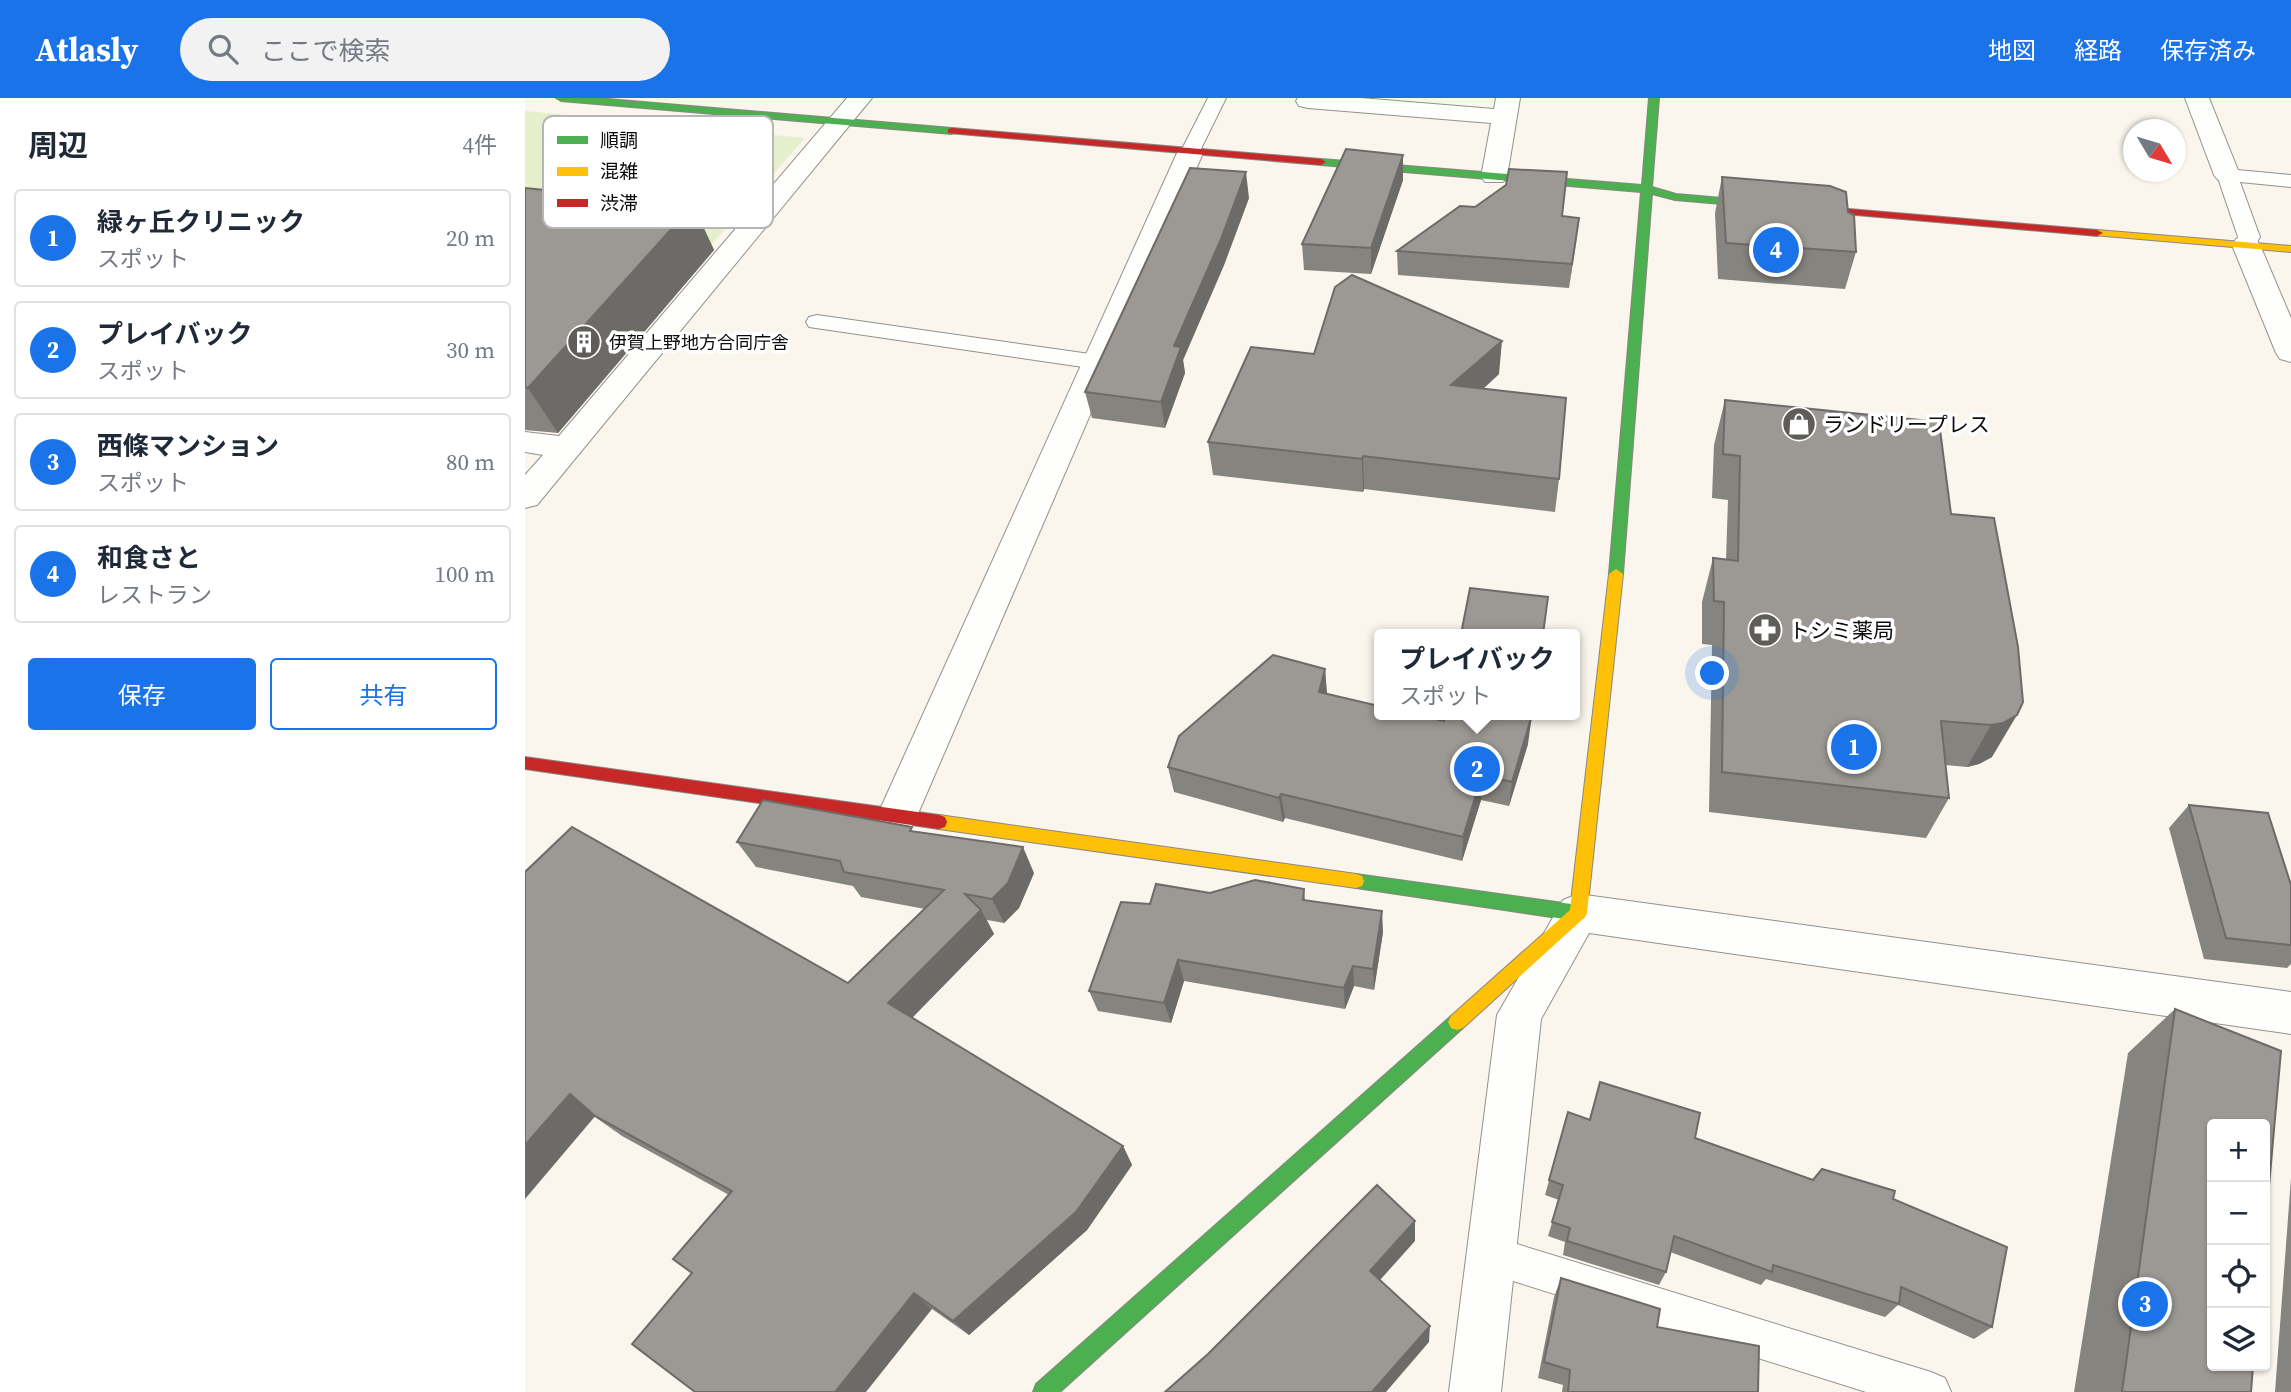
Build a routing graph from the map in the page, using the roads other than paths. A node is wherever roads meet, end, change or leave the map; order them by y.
1 (561, 98) edge
2 (860, 98) edge
3 (1217, 98) edge
4 (1654, 98) edge
5 (2197, 98) edge
6 (598, 99) edge
7 (1308, 101) dead end
8 (1506, 108) edge
9 (841, 122) junction
10 (1190, 153) junction
11 (2227, 175) junction
12 (1494, 177) junction
13 (2291, 181) edge
14 (1646, 189) junction
15 (773, 203) edge
16 (752, 228) edge
17 (2246, 245) junction
18 (2291, 248) edge
19 (817, 321) dead end
20 (2291, 353) edge
21 (1097, 362) junction
22 (525, 442) edge
23 (567, 447) junction
24 (525, 497) edge
25 (525, 763) edge
26 (897, 816) junction
27 (1578, 913) junction
28 (2291, 1013) edge
29 (1491, 1255) junction
30 (1044, 1392) edge
31 (1475, 1392) edge
32 (1931, 1392) edge

1 - 6 street
2 - 9 street
3 - 10 lane
4 - 14 street
5 - 11 street
6 - 9 street
7 - 8 street
8 - 12 street
9 - 10 street
9 - 15 street
10 - 12 street
10 - 21 street
11 - 13 lane
11 - 17 lane
12 - 14 street
14 - 17 street
14 - 27 street
16 - 23 street
17 - 18 street
17 - 20 street
19 - 21 lane
21 - 26 street
22 - 23 street
23 - 24 street
25 - 26 street
26 - 27 street
27 - 28 street
27 - 29 street
27 - 30 street
29 - 31 street
29 - 32 lane

